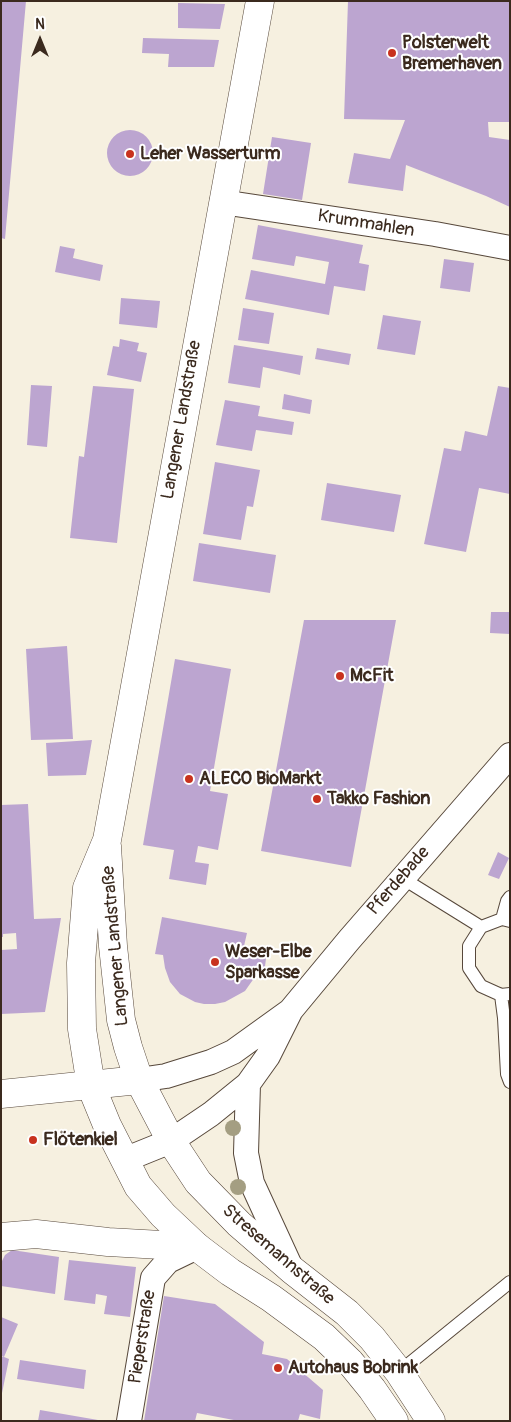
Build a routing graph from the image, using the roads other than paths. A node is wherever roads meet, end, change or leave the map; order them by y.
1 (260, 1) edge
2 (222, 202) junction
3 (510, 248) edge
4 (510, 755) edge
5 (107, 840) junction
6 (402, 878) junction
7 (510, 897) edge
8 (506, 920) edge
9 (481, 927) junction
10 (506, 994) edge
11 (291, 1010) junction
12 (139, 1080) junction
13 (510, 1082) edge
14 (248, 1084) junction
15 (91, 1086) junction
16 (1, 1094) edge
17 (171, 1141) junction
18 (124, 1160) junction
19 (1, 1237) edge
20 (197, 1247) junction
21 (292, 1270) junction
22 (510, 1282) edge
23 (399, 1372) junction
24 (129, 1421) edge
25 (394, 1421) edge
26 (430, 1421) edge

1 - 2 main road, Langener Landstraße
2 - 3 street, Krummahlen
2 - 5 main road, Langener Landstraße
4 - 6 street, Pferdebade
5 - 12 main road, Langener Landstraße
5 - 15 main road, Langener Landstraße
6 - 9 lane
6 - 11 street, Pferdebade
7 - 8 lane
8 - 9 lane
9 - 10 lane
10 - 13 lane
11 - 12 street, Pferdebade
11 - 14 street, Pferdebade
12 - 15 main road
12 - 17 main road, Stresemannstraße
14 - 17 street, Pferdebade
14 - 21 street
15 - 16 main road
15 - 18 main road, Stresemannstraße
17 - 18 street, Pferdebade
17 - 21 main road, Stresemannstraße
18 - 20 main road, Stresemannstraße
19 - 20 main road
20 - 24 street, Pieperstraße
20 - 25 main road, Stresemannstraße
21 - 23 main road, Stresemannstraße
22 - 23 lane
23 - 26 main road, Stresemannstraße

